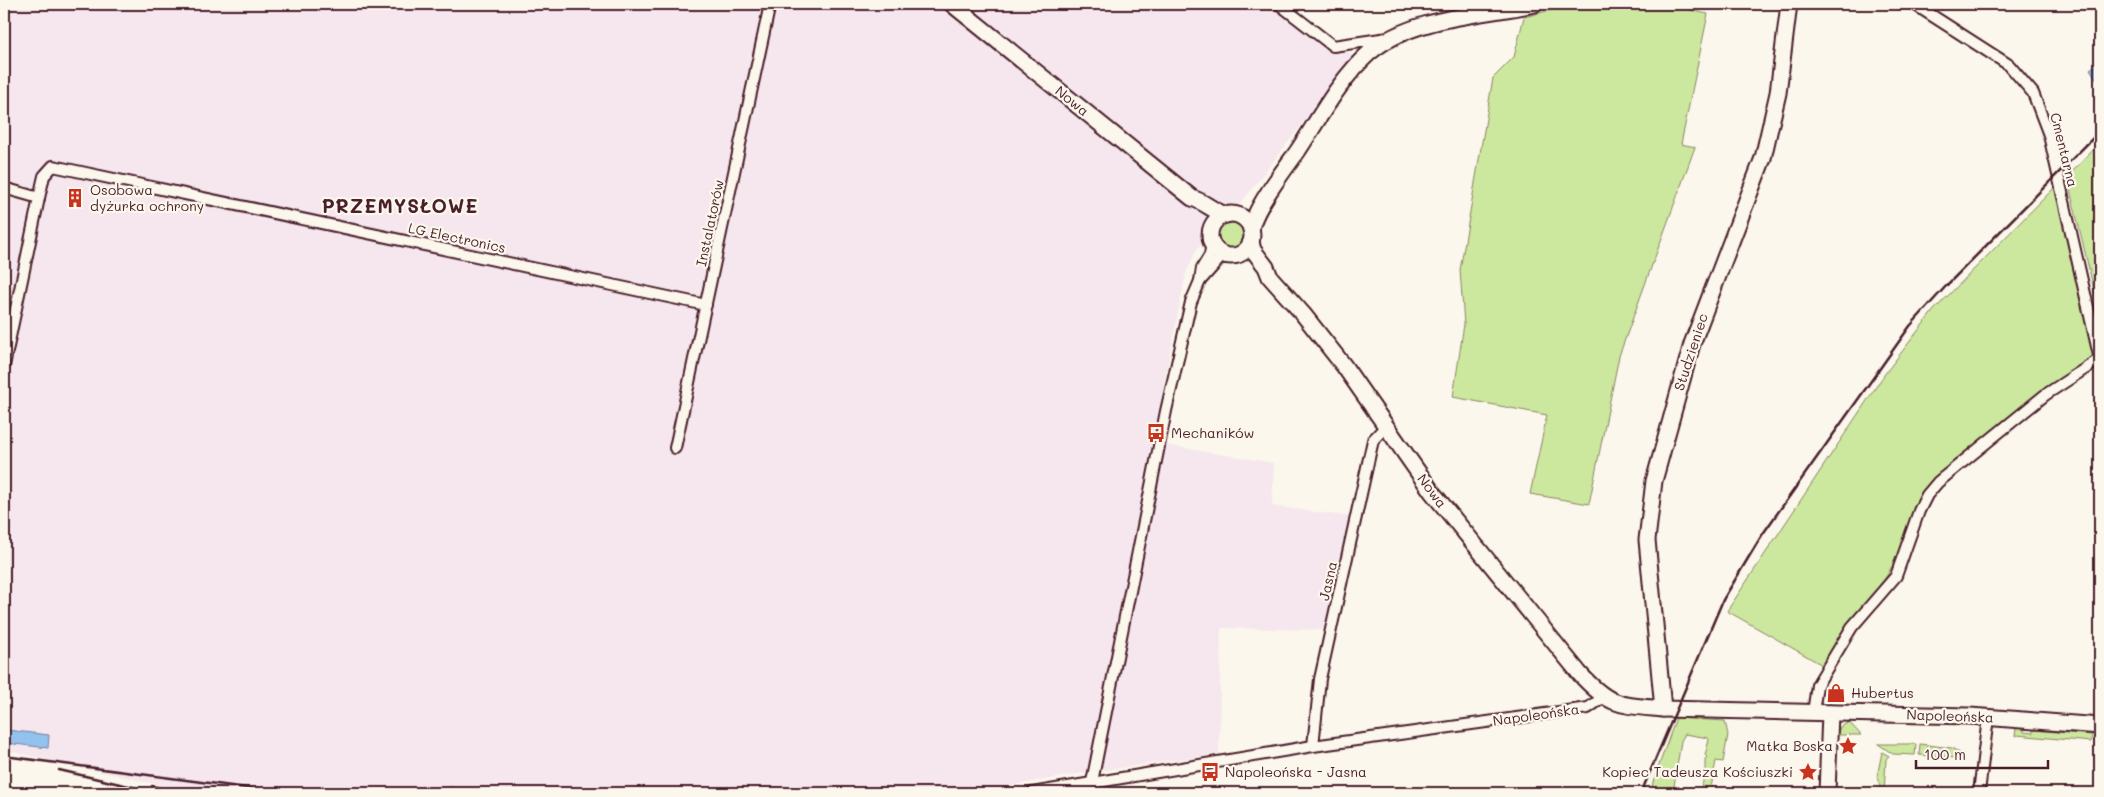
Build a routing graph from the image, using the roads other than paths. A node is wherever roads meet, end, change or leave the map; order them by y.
1 (770, 4) edge
2 (952, 4) edge
3 (1279, 4) edge
4 (1536, 4) edge
5 (1789, 4) edge
6 (1914, 4) edge
7 (1396, 37) junction
8 (4, 188) edge
9 (1269, 192) junction
10 (39, 198) junction
11 (1192, 198) junction
12 (1232, 215) junction
13 (1212, 235) junction
14 (1251, 236) junction
15 (1231, 254) junction
16 (1270, 277) junction
17 (1200, 281) junction
18 (706, 305) junction
19 (2100, 360) edge
20 (4, 366) edge
21 (1385, 427) junction
22 (675, 448) dead end
23 (1604, 697) junction
24 (1663, 709) junction
25 (1813, 712) junction
26 (1830, 713) junction
27 (1988, 717) junction
28 (2100, 726) edge
29 (1313, 746) junction
30 (1092, 782) junction
31 (1032, 793) edge
32 (1826, 793) edge
33 (1978, 793) edge

1 - 18 street, Instalatorów
2 - 11 street, Nowa
3 - 7 street
4 - 7 street
5 - 24 street, Studzieniec
6 - 19 street, Cmentarna
7 - 9 street
8 - 10 street
9 - 12 street
9 - 14 street
10 - 18 street, LG Electronics
10 - 20 street, LG Electronics
11 - 12 street, Nowa
11 - 13 street, Nowa
12 - 13 street
12 - 14 street
13 - 15 street
13 - 17 street
14 - 15 street
14 - 16 street, Nowa
15 - 16 street, Nowa
15 - 17 street
16 - 21 street, Nowa
17 - 30 street
18 - 22 street, Instalatorów
19 - 25 street
21 - 23 street, Nowa
21 - 29 street, Jasna
23 - 24 street, Napoleońska
23 - 29 street, Napoleońska
24 - 25 street, Napoleońska
25 - 26 street, Napoleońska
26 - 27 street, Napoleońska
26 - 32 street
27 - 28 street, Napoleońska
27 - 33 street
29 - 30 street, Napoleońska
30 - 31 street, Napoleońska

